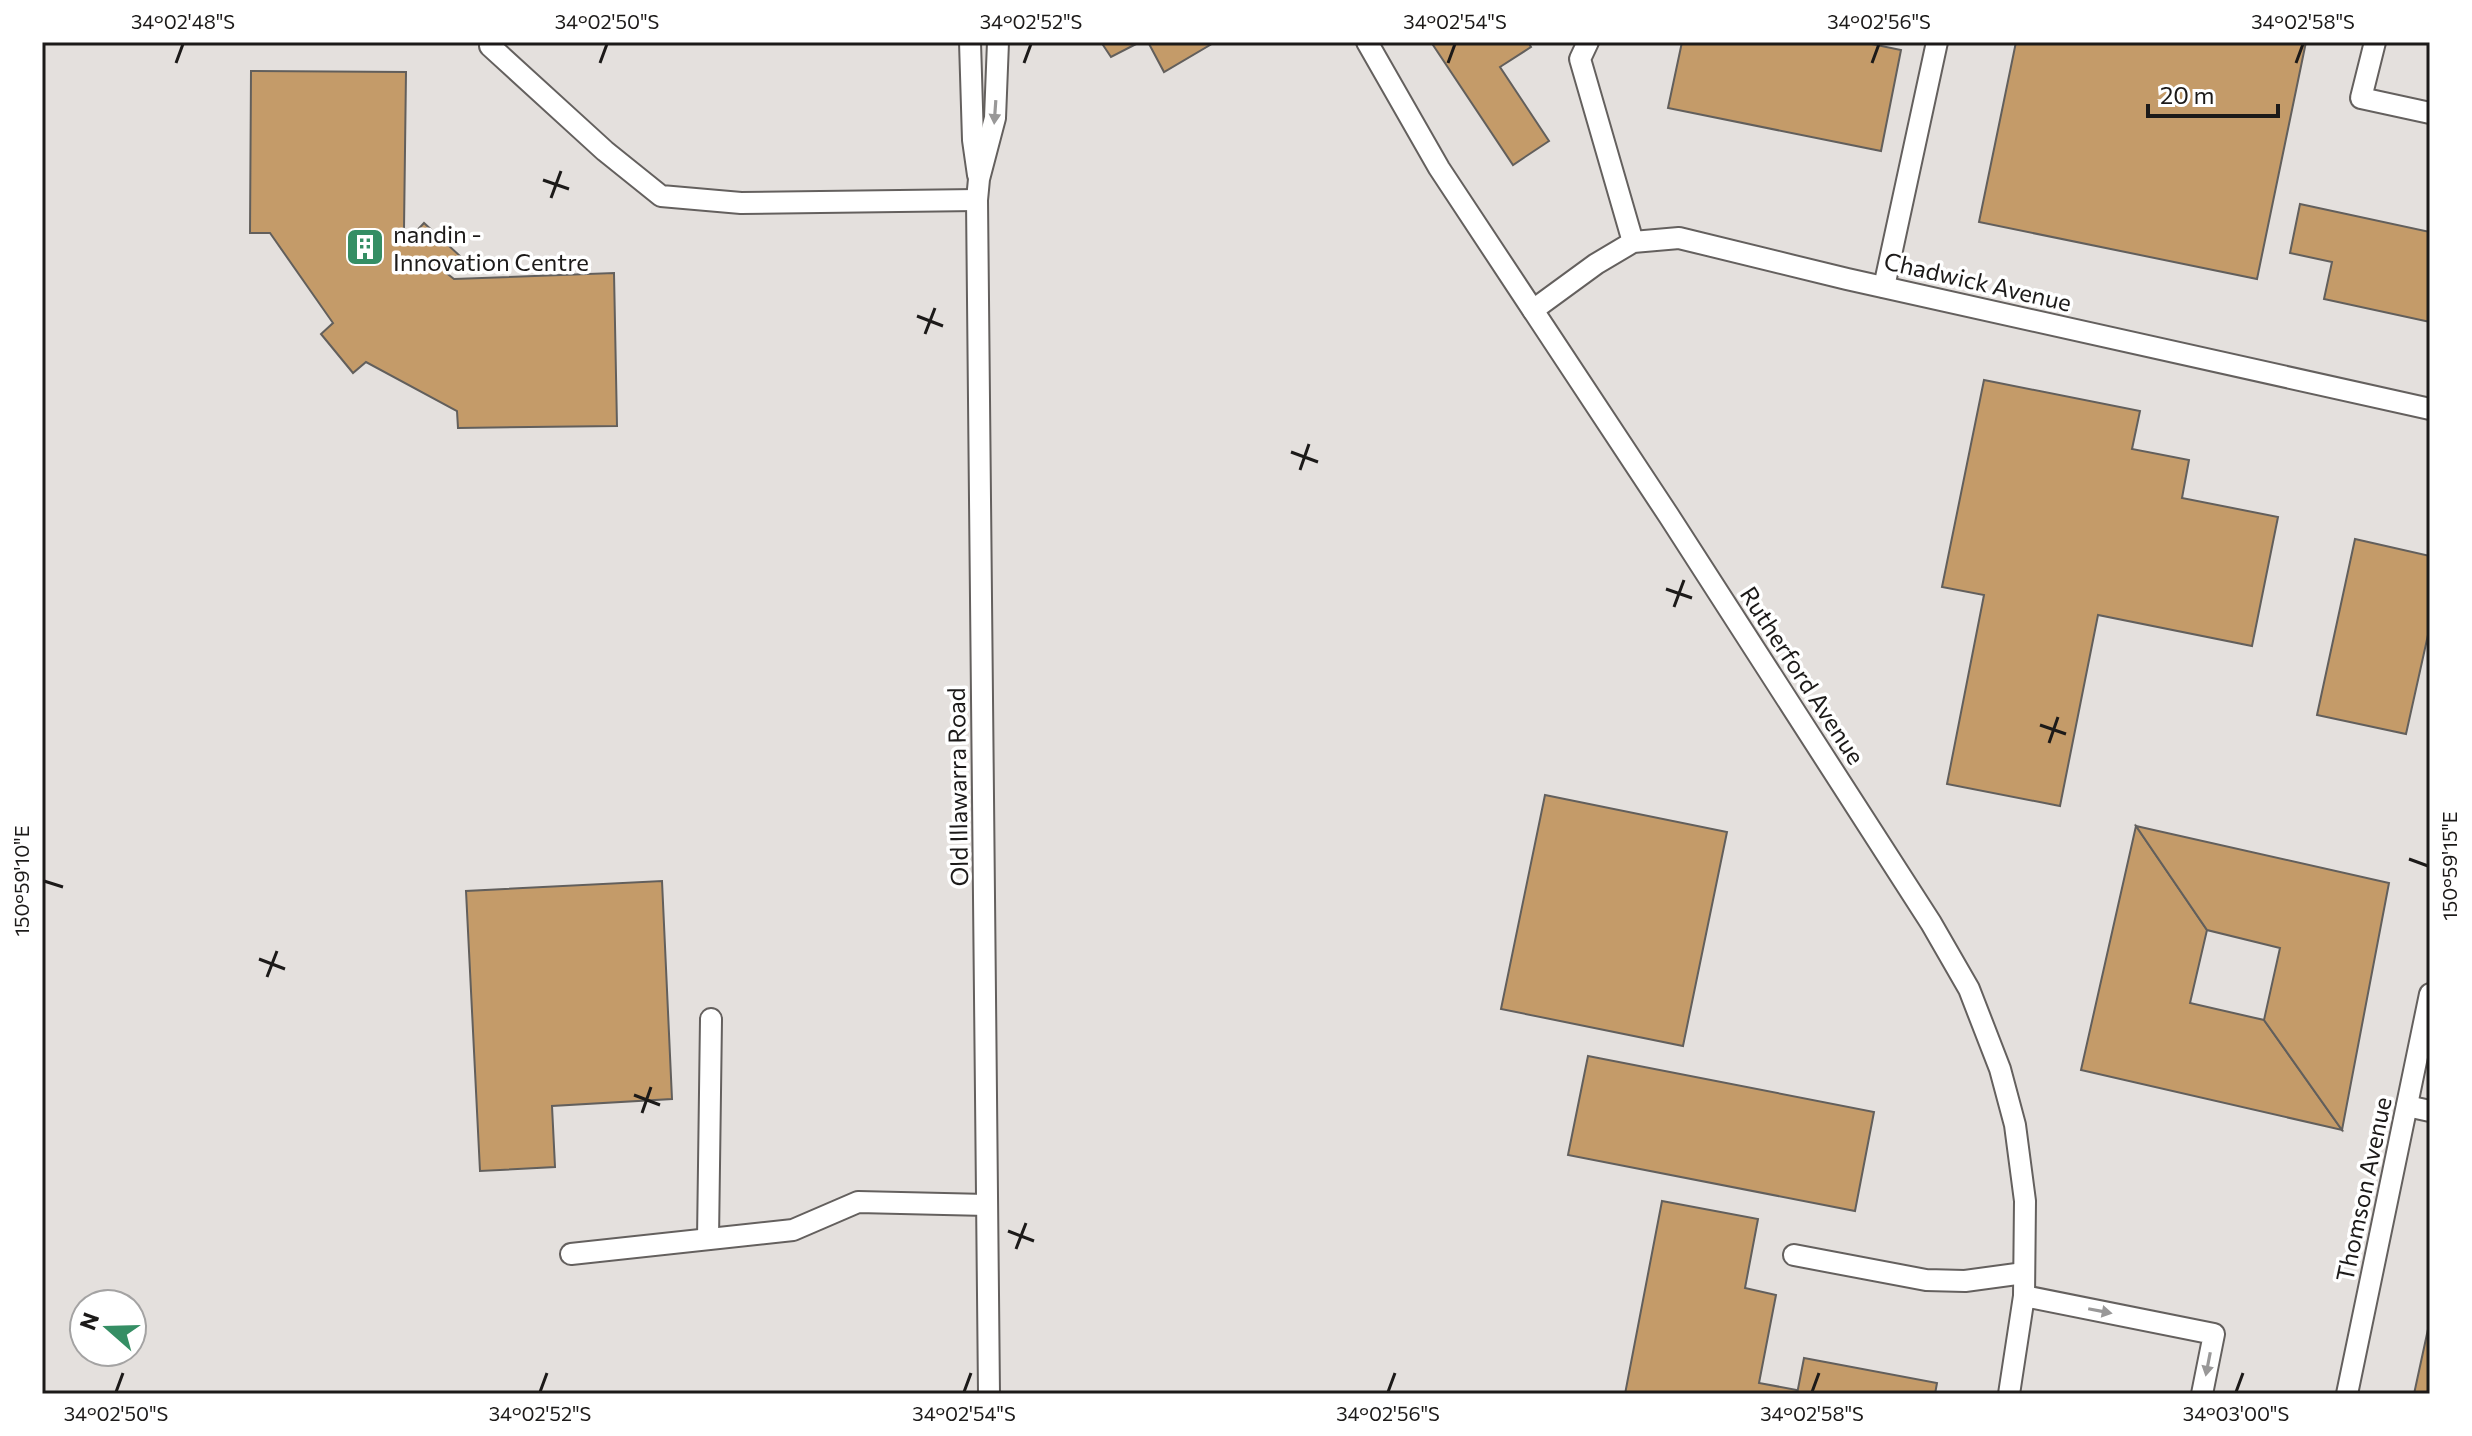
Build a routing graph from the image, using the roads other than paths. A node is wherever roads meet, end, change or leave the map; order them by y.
1 (970, 42) edge
2 (998, 42) edge
3 (1367, 42) edge
4 (1588, 42) edge
5 (1937, 42) edge
6 (2375, 42) edge
7 (490, 46) dead end
8 (2430, 113) edge
9 (979, 179) junction
10 (977, 200) junction
11 (1633, 242) junction
12 (1884, 287) junction
13 (1533, 310) junction
14 (2430, 409) edge
15 (2430, 994) edge
16 (711, 1019) dead end
17 (2407, 1106) junction
18 (2430, 1111) edge
19 (987, 1205) junction
20 (708, 1239) junction
21 (571, 1254) dead end
22 (1794, 1255) dead end
23 (2024, 1273) junction
24 (2024, 1296) junction
25 (989, 1394) edge
26 (2009, 1394) edge
27 (2202, 1394) edge
28 (2347, 1394) edge

1 - 9 lane, Old Illawarra Road
2 -> 9 lane, Old Illawarra Road
3 - 13 lane, Rutherford Avenue
4 - 11 lane
5 - 12 lane
6 - 8 lane
7 - 10 lane
9 - 10 lane, Old Illawarra Road
10 - 19 lane, Old Illawarra Road
11 - 12 lane, Chadwick Avenue
11 - 13 lane, Chadwick Avenue
12 - 14 lane, Chadwick Avenue
13 - 23 lane, Rutherford Avenue
15 - 17 lane, Thomson Avenue
16 - 20 lane
17 - 18 lane
17 - 28 lane, Thomson Avenue
19 - 20 lane
19 - 25 lane, Old Illawarra Road
20 - 21 lane
22 - 23 lane
23 - 24 lane, Rutherford Avenue
24 - 26 lane, Rutherford Avenue
24 -> 27 lane

